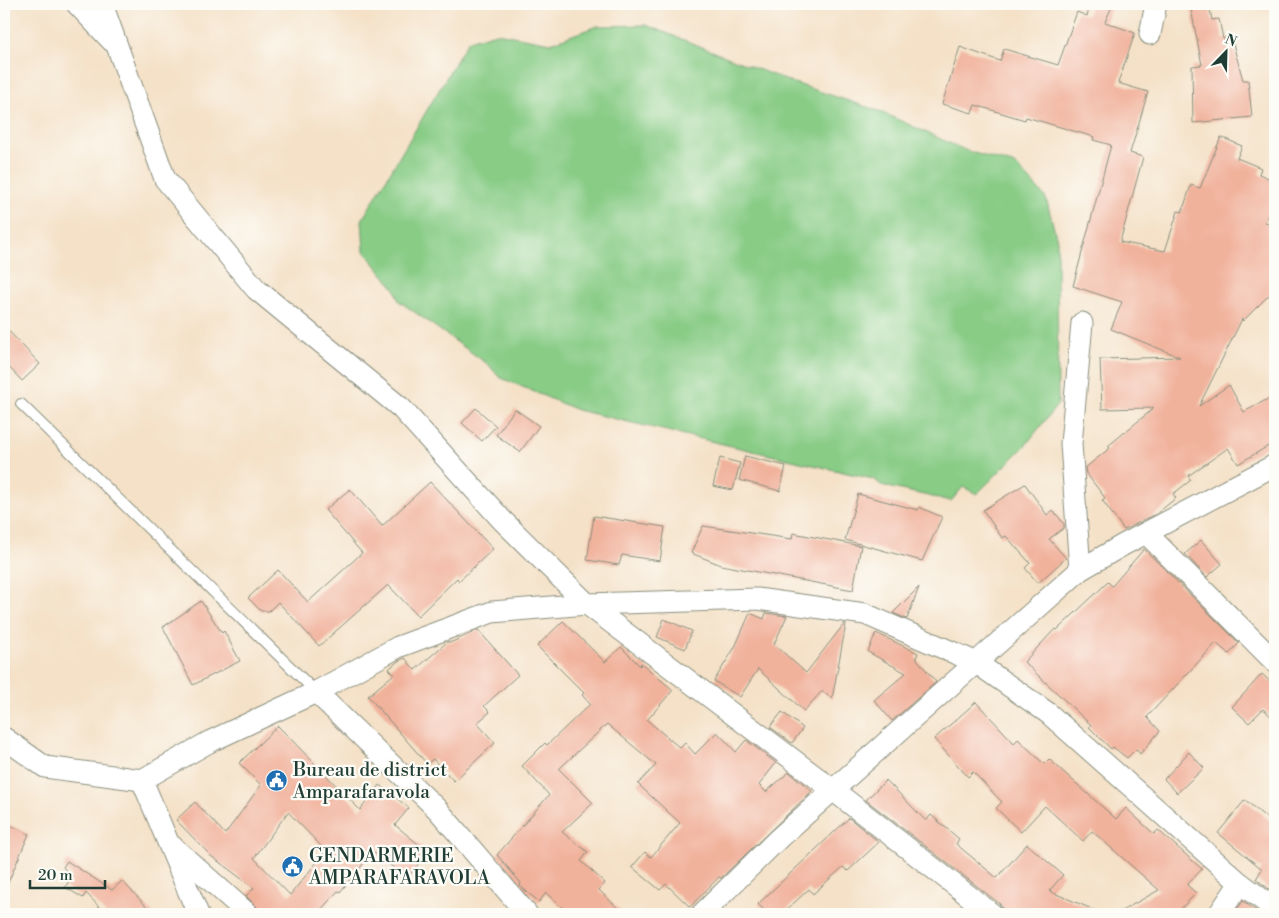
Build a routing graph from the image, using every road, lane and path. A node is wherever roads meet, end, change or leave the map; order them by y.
1 (77, 4) edge
2 (102, 4) edge
3 (1156, 4) edge
4 (1150, 34) dead end
5 (118, 48) junction
6 (1082, 324) dead end
7 (21, 404) dead end
8 (1275, 465) edge
9 (1146, 533) junction
10 (1080, 570) junction
11 (587, 604) junction
12 (975, 662) junction
13 (1275, 662) edge
14 (316, 692) junction
15 (4, 738) edge
16 (142, 780) junction
17 (833, 790) junction
18 (168, 842) junction
19 (1240, 884) junction
20 (1275, 909) edge
21 (198, 914) edge
22 (248, 914) edge
23 (526, 914) edge
24 (702, 914) edge
25 (992, 914) edge
26 (1219, 914) edge

1 - 5 street
2 - 5 street
3 - 4 street
5 - 11 street
6 - 10 street
7 - 14 lane
8 - 9 street
9 - 10 street
9 - 13 street
10 - 12 street
11 - 12 street
11 - 14 street
11 - 17 street
12 - 17 street
12 - 19 street
14 - 16 street
14 - 23 street
15 - 16 street
16 - 18 street
17 - 24 street
17 - 25 street
18 - 21 street
18 - 22 street
19 - 20 street
19 - 26 street

